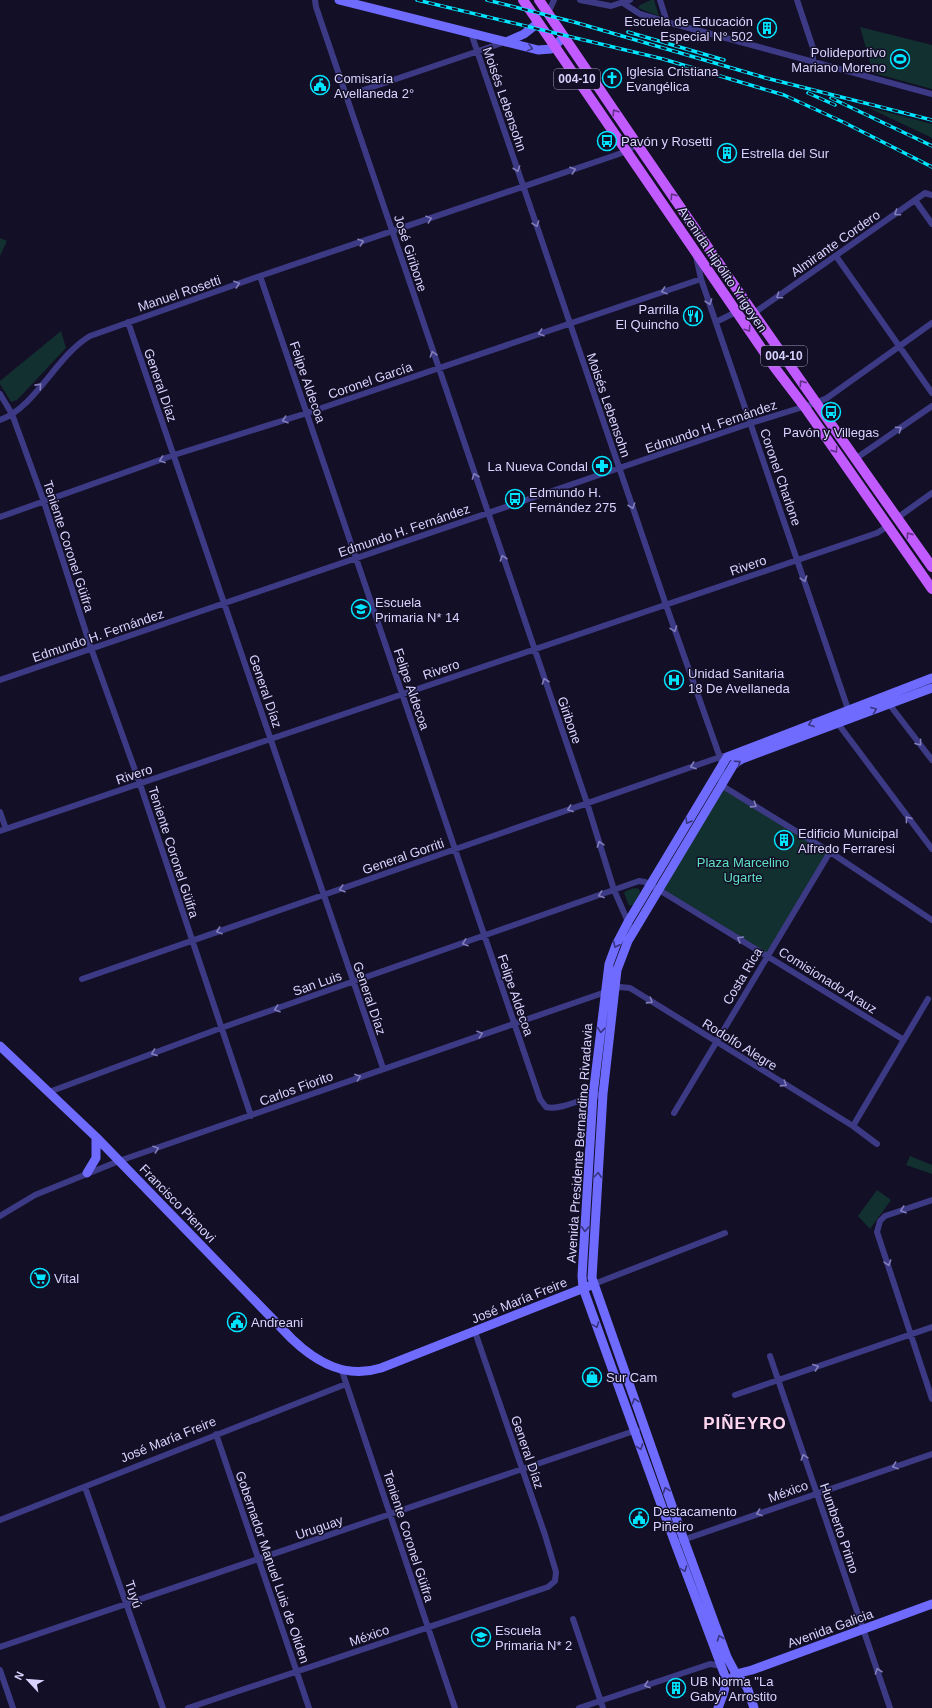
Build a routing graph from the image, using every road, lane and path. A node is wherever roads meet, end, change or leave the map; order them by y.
1 (315, 0) edge
2 (339, 0) edge
3 (523, 0) edge
4 (539, 0) edge
5 (554, 0) edge
6 (580, 0) edge
7 (630, 0) edge
8 (660, 0) edge
9 (797, 0) edge
10 (623, 3) junction
11 (548, 13) junction
12 (667, 22) junction
13 (538, 23) junction
14 (471, 33) junction
15 (564, 37) junction
16 (506, 42) junction
17 (555, 47) junction
18 (477, 52) junction
19 (813, 62) junction
20 (932, 94) edge
21 (346, 96) junction
22 (637, 144) junction
23 (627, 152) junction
24 (523, 187) junction
25 (931, 194) edge
26 (915, 200) junction
27 (932, 224) edge
28 (392, 232) junction
29 (695, 251) junction
30 (836, 256) junction
31 (260, 276) junction
32 (701, 279) junction
33 (736, 312) junction
34 (754, 313) junction
35 (128, 322) junction
36 (716, 322) junction
37 (570, 323) junction
38 (932, 323) edge
39 (900, 346) junction
40 (438, 368) junction
41 (932, 393) edge
42 (0, 394) edge
43 (816, 403) junction
44 (804, 406) junction
45 (932, 406) edge
46 (306, 413) junction
47 (12, 414) junction
48 (0, 420) edge
49 (750, 423) junction
50 (174, 455) junction
51 (855, 458) junction
52 (619, 469) junction
53 (932, 493) edge
54 (44, 502) junction
55 (488, 513) junction
56 (0, 518) edge
57 (897, 518) junction
58 (888, 526) junction
59 (356, 558) junction
60 (798, 560) junction
61 (932, 567) edge
62 (932, 589) edge
63 (224, 603) junction
64 (666, 605) junction
65 (91, 648) junction
66 (534, 650) junction
67 (932, 678) edge
68 (0, 680) edge
69 (932, 688) edge
70 (402, 694) junction
71 (889, 704) junction
72 (848, 710) junction
73 (835, 719) junction
74 (851, 719) junction
75 (270, 740) junction
76 (721, 760) junction
77 (932, 760) edge
78 (140, 784) junction
79 (721, 785) junction
80 (587, 803) junction
81 (0, 812) edge
82 (3, 830) edge
83 (932, 849) edge
84 (456, 850) junction
85 (830, 852) junction
86 (655, 888) junction
87 (614, 890) junction
88 (324, 895) junction
89 (932, 920) edge
90 (628, 922) junction
91 (633, 933) junction
92 (484, 937) junction
93 (192, 940) junction
94 (768, 956) junction
95 (82, 979) dead end
96 (353, 982) junction
97 (614, 988) junction
98 (605, 991) junction
99 (928, 999) dead end
100 (515, 1022) junction
101 (221, 1028) junction
102 (904, 1040) junction
103 (716, 1042) junction
104 (0, 1046) edge
105 (383, 1068) junction
106 (49, 1092) junction
107 (603, 1094) junction
108 (593, 1095) junction
109 (674, 1113) dead end
110 (252, 1116) junction
111 (853, 1126) junction
112 (96, 1137) junction
113 (877, 1144) dead end
114 (119, 1161) junction
115 (87, 1173) junction
116 (932, 1200) edge
117 (0, 1216) edge
118 (725, 1234) dead end
119 (594, 1284) junction
120 (583, 1288) junction
121 (932, 1326) edge
122 (475, 1332) junction
123 (911, 1334) junction
124 (770, 1356) dead end
125 (342, 1371) junction
126 (779, 1381) junction
127 (346, 1384) junction
128 (735, 1395) dead end
129 (932, 1399) edge
130 (644, 1428) junction
131 (635, 1431) junction
132 (216, 1434) junction
133 (932, 1454) edge
134 (523, 1469) junction
135 (85, 1487) junction
136 (816, 1493) junction
137 (391, 1514) junction
138 (0, 1520) edge
139 (679, 1542) junction
140 (259, 1559) junction
141 (555, 1581) joint
142 (126, 1604) junction
143 (932, 1604) edge
144 (572, 1619) dead end
145 (428, 1627) junction
146 (863, 1629) junction
147 (0, 1646) edge
148 (721, 1665) junction
149 (0, 1670) edge
150 (297, 1671) junction
151 (736, 1674) junction
152 (726, 1683) junction
153 (601, 1700) junction
154 (13, 1708) edge
155 (163, 1708) edge
156 (188, 1708) edge
157 (309, 1708) edge
158 (455, 1708) edge
159 (579, 1708) edge
160 (603, 1708) edge
161 (718, 1708) edge
162 (754, 1708) edge
163 (890, 1708) edge

1 - 21 street, José Giribone
2 - 14 main road
3 - 13 main road, Avenida Hipólito Yrigoyen / 004-10
4 - 11 main road, Avenida Hipólito Yrigoyen / 004-10
5 - 11 street
6 - 10 street
7 - 10 street
8 - 12 street
9 - 19 street
10 - 12 street
11 - 15 main road, Avenida Hipólito Yrigoyen / 004-10
12 - 19 street
13 - 16 main road
13 - 17 main road, Avenida Hipólito Yrigoyen / 004-10
14 - 16 main road
14 - 18 street, Moisés Lebensohn
15 - 17 main road
22 -> 15 main road, Avenida Hipólito Yrigoyen / 004-10
16 -> 17 main road
16 - 18 street
17 - 23 main road, Avenida Hipólito Yrigoyen / 004-10
18 - 21 street
18 -> 24 street, Moisés Lebensohn
19 - 20 street
21 - 28 street, José Giribone
22 - 23 street
34 -> 22 main road, Avenida Hipólito Yrigoyen / 004-10
24 -> 23 street
23 - 29 main road, Avenida Hipólito Yrigoyen / 004-10
28 -> 24 street, Manuel Rosetti
24 -> 37 street, Moisés Lebensohn
25 - 26 street, Almirante Cordero
26 - 27 street
26 -> 30 street, Almirante Cordero
31 -> 28 street, Manuel Rosetti
40 -> 28 street, José Giribone
29 - 32 street, Coronel Charlone
29 - 33 main road, Avenida Hipólito Yrigoyen / 004-10
30 -> 34 street, Almirante Cordero
30 - 39 street
35 -> 31 street, Manuel Rosetti
31 - 46 street, Felipe Aldecoa
32 -> 36 street, Coronel Charlone
32 -> 37 street, Coronel García
33 - 36 street
33 -> 44 main road, Avenida Hipólito Yrigoyen / 004-10
43 -> 34 main road, Avenida Hipólito Yrigoyen / 004-10
47 -> 35 street, Manuel Rosetti
35 - 50 street, General Díaz
36 - 49 street, Coronel Charlone
37 -> 40 street, Coronel García
37 - 52 street, Moisés Lebensohn
38 - 39 street, Edmundo H. Fernández
39 - 41 street
39 - 43 street, Edmundo H. Fernández
40 - 46 street, Coronel García
55 -> 40 street, José Giribone
42 - 47 street, Teniente Coronel Güifra
43 - 44 street, Edmundo H. Fernández
43 - 51 main road, Avenida Hipólito Yrigoyen / 004-10
44 - 49 street, Edmundo H. Fernández
44 -> 58 main road, Avenida Hipólito Yrigoyen / 004-10
51 -> 45 street
46 -> 50 street, Coronel García
46 - 59 street, Felipe Aldecoa
47 - 48 street, Manuel Rosetti
47 - 54 street, Teniente Coronel Güifra
49 - 52 street, Edmundo H. Fernández
49 - 60 street, Coronel Charlone
50 -> 54 street, Coronel García
50 - 63 street, General Díaz
51 - 57 main road, Avenida Hipólito Yrigoyen / 004-10
52 - 55 street, Edmundo H. Fernández
52 -> 64 street, Moisés Lebensohn
53 - 57 street
54 - 56 street, Coronel García
54 - 65 street, Teniente Coronel Güifra
55 - 59 street, Edmundo H. Fernández
66 -> 55 street, Giribone
61 -> 57 main road, Avenida Hipólito Yrigoyen / 004-10
58 - 60 street, Rivero
58 - 62 main road, Avenida Hipólito Yrigoyen / 004-10
59 - 63 street, Edmundo H. Fernández
59 - 70 street, Felipe Aldecoa
60 - 64 street, Rivero
60 -> 72 street, Coronel Charlone
63 - 65 street, Edmundo H. Fernández
63 - 75 street, General Díaz
64 - 66 street, Rivero
64 -> 76 street, Moisés Lebensohn
65 - 68 street, Edmundo H. Fernández
65 - 78 street, Teniente Coronel Güifra
66 - 70 street, Rivero
80 -> 66 street, Giribone
67 - 72 main road, Avenida Presidente Bernardino Rivadavia
69 - 71 main road, Avenida Presidente Bernardino Rivadavia
70 - 75 street, Rivero
70 - 84 street, Felipe Aldecoa
74 -> 71 main road, Avenida Presidente Bernardino Rivadavia
71 -> 77 street
72 - 73 main road, Avenida Presidente Bernardino Rivadavia
72 - 74 street, Coronel Charlone
73 - 74 main road, Avenida Presidente Bernardino Rivadavia
73 -> 76 main road, Avenida Presidente Bernardino Rivadavia
79 -> 73 main road, Avenida Presidente Bernardino Rivadavia
83 -> 73 street
75 - 78 street, Rivero
75 - 88 street, General Díaz
76 - 79 street, Moisés Lebensohn
76 -> 80 street, General Gorriti
76 -> 86 main road, Avenida Presidente Bernardino Rivadavia
78 - 82 street, Rivero
78 - 93 street, Teniente Coronel Güifra
79 -> 85 street
79 - 86 main road, Avenida Presidente Bernardino Rivadavia
80 -> 84 street, General Gorriti
87 -> 80 street, Giribone
81 - 82 street
84 -> 88 street, General Gorriti
84 - 92 street, Felipe Aldecoa
85 - 89 street
85 - 94 street, Costa Rica
86 - 87 street, San Luis
86 - 90 main road, Avenida Presidente Bernardino Rivadavia
86 - 91 main road, Avenida Presidente Bernardino Rivadavia
94 -> 86 street, Comisionado Arauz
87 - 90 street, Giribone
87 -> 92 street, San Luis
88 -> 93 street, General Gorriti
88 - 96 street, General Díaz
90 - 91 street, Giribone
90 -> 98 main road, Avenida Presidente Bernardino Rivadavia
91 - 97 main road, Avenida Presidente Bernardino Rivadavia
92 -> 96 street, San Luis
92 - 100 street, Felipe Aldecoa
93 - 95 street, General Gorriti
93 - 101 street, Teniente Coronel Güifra
94 - 102 street, Comisionado Arauz
94 - 103 street, Costa Rica
96 -> 101 street, San Luis
96 - 105 street, General Díaz
97 - 98 street, Carlos Fiorito
97 -> 103 street, Rodolfo Alegre
97 - 107 main road, Avenida Presidente Bernardino Rivadavia
98 - 100 street, Carlos Fiorito
98 -> 108 main road, Avenida Presidente Bernardino Rivadavia
99 - 102 street
105 -> 100 street, Carlos Fiorito
100 - 108 street, Felipe Aldecoa
101 -> 106 street, San Luis
101 - 110 street, Teniente Coronel Güifra
102 - 111 street
103 - 109 street, Costa Rica
103 -> 111 street, Rodolfo Alegre
104 - 106 main road, Francisco Pienovi
110 -> 105 street, Carlos Fiorito
106 - 112 main road, Francisco Pienovi
107 - 108 street
119 -> 107 main road, Avenida Presidente Bernardino Rivadavia
108 -> 120 main road, Avenida Presidente Bernardino Rivadavia
114 -> 110 street, Carlos Fiorito
111 - 113 street, Rodolfo Alegre
112 - 114 main road, Francisco Pienovi
112 - 115 main road
114 - 115 street, Carlos Fiorito
114 - 125 main road, Francisco Pienovi
115 - 117 street, Carlos Fiorito
116 -> 123 street
118 - 119 street, José María Freire
119 - 120 main road, José María Freire
130 -> 119 main road, Avenida Presidente Bernardino Rivadavia
120 - 122 main road, José María Freire
120 -> 131 main road, Avenida Presidente Bernardino Rivadavia
121 - 123 street
122 - 125 main road, José María Freire
122 - 134 street, General Díaz
126 -> 123 street
123 - 129 street
124 - 126 street, Humberto Primo
125 - 127 street, Teniente Coronel Güifra
126 - 128 street
136 -> 126 street, Humberto Primo
127 - 132 street, José María Freire
127 - 137 street, Teniente Coronel Güifra
130 - 131 street, Uruguay
139 -> 130 main road, Avenida Presidente Bernardino Rivadavia
131 - 134 street, Uruguay
131 -> 139 main road, Avenida Presidente Bernardino Rivadavia
132 - 135 street, José María Freire
132 - 140 street, Gobernador Manuel Luis de Oliden
133 -> 136 street, México
134 - 137 street, Uruguay
134 - 141 street, General Díaz
135 - 138 street, José María Freire
135 - 142 street, Tuyú
136 -> 139 street, México
136 - 146 street, Humberto Primo
137 - 140 street, Uruguay
137 - 145 street, Teniente Coronel Güifra
139 -> 148 main road, Avenida Presidente Bernardino Rivadavia
151 -> 139 main road, Avenida Presidente Bernardino Rivadavia
140 - 142 street, Uruguay
140 - 150 street, Gobernador Manuel Luis de Oliden
141 - 145 street, México
142 - 147 street, Uruguay
142 - 155 street, Tuyú
143 - 146 main road, Avenida Galicia
144 - 153 street
145 - 150 street, México
145 - 158 street, Teniente Coronel Güifra
146 - 151 main road, Avenida Galicia
163 -> 146 street, Humberto Primo
148 - 151 street
148 - 152 main road, Avenida Presidente Bernardino Rivadavia
148 -> 153 street
149 - 154 street
150 - 156 street, México
150 - 157 street, Gobernador Manuel Luis de Oliden
151 - 152 main road, Avenida Galicia
151 - 162 main road, Avenida Presidente Bernardino Rivadavia
152 - 161 main road
153 - 159 street
153 - 160 street

